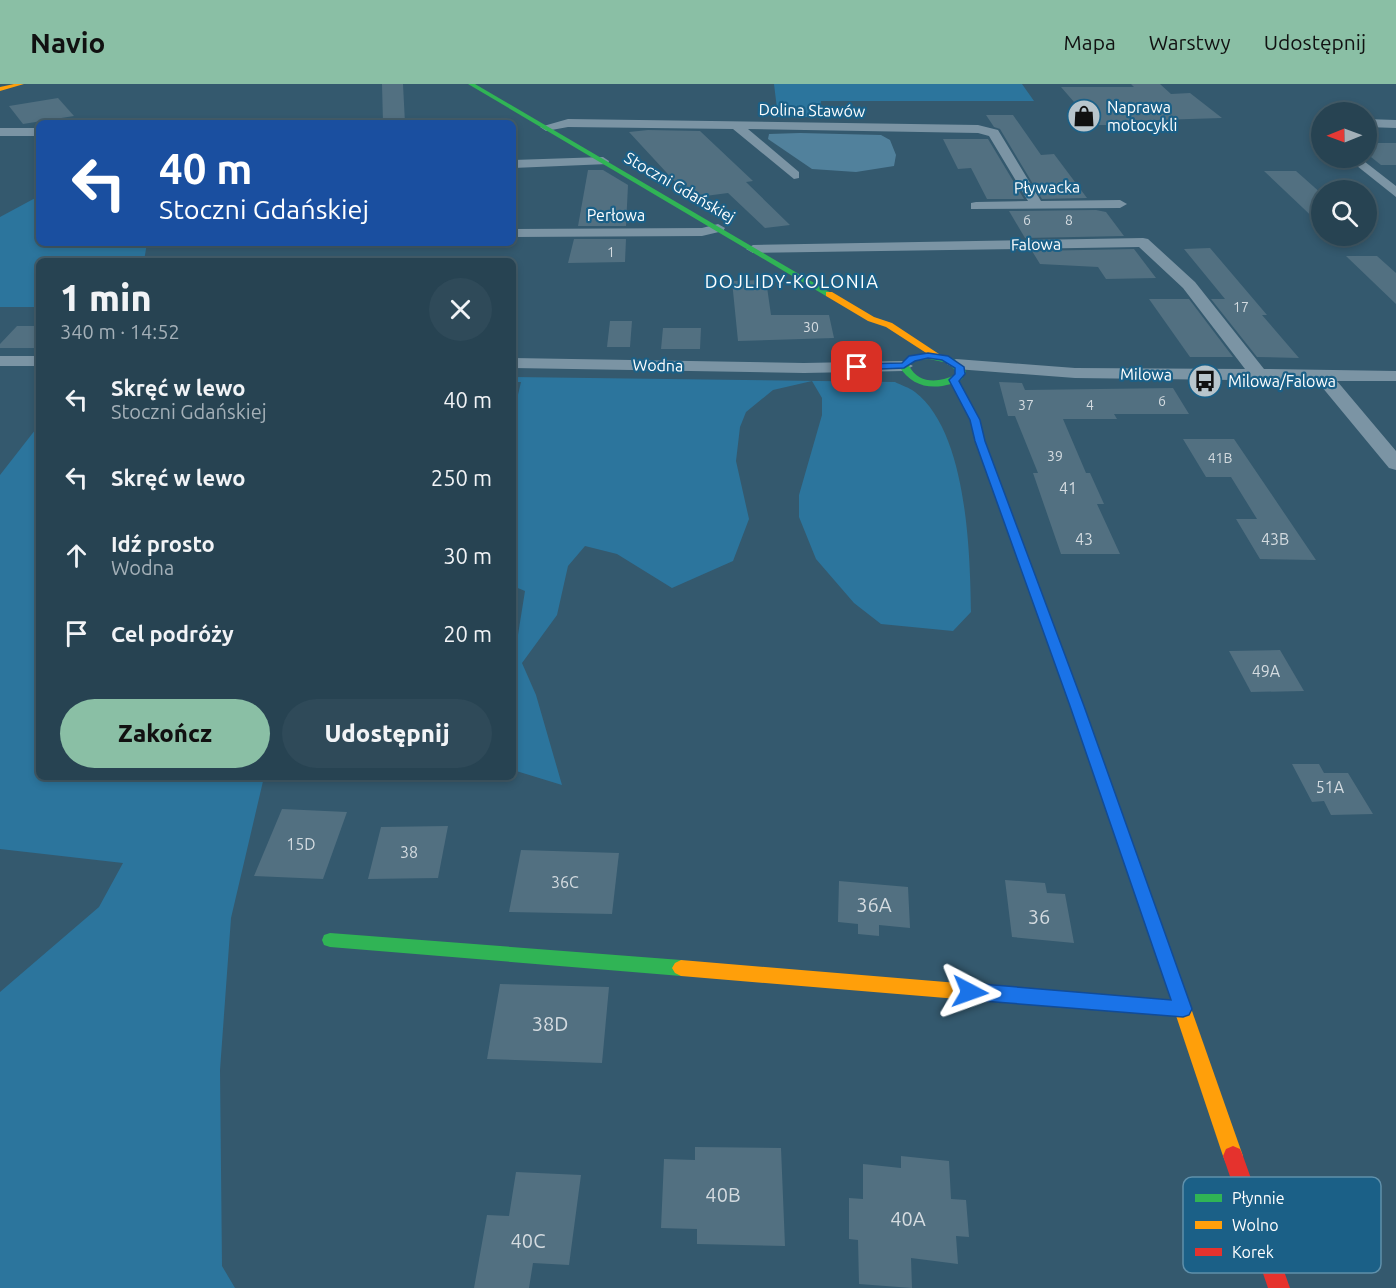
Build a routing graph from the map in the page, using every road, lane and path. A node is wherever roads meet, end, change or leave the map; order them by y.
1 (21, 84) edge
2 (471, 84) edge
3 (0, 89) edge
4 (1377, 123) edge
5 (1396, 124) edge
6 (736, 125) junction
7 (546, 127) junction
8 (0, 132) edge
9 (36, 132) edge
10 (603, 161) junction
11 (516, 164) edge
12 (1366, 168) edge
13 (794, 175) dead end
14 (1396, 193) edge
15 (1120, 204) dead end
16 (1036, 205) junction
17 (976, 206) dead end
18 (718, 228) junction
19 (516, 233) edge
20 (753, 249) junction
21 (871, 319) junction
22 (938, 356) junction
23 (0, 361) edge
24 (36, 361) edge
25 (516, 363) edge
26 (909, 367) junction
27 (957, 373) junction
28 (1259, 375) junction
29 (1322, 375) junction
30 (1396, 376) edge
31 (930, 383) junction
32 (940, 394) dead end
33 (959, 418) dead end
34 (980, 441) junction
35 (1396, 464) edge
36 (330, 940) dead end
37 (1183, 1009) junction
38 (1241, 1177) edge
39 (1274, 1273) edge
40 (1279, 1288) edge

1 - 3 main road
2 - 7 main road, Stoczni Gdańskiej
4 - 5 street
6 - 7 street, Dolina Stawów
6 - 13 street
6 - 16 street, Dolina Stawów
7 - 10 main road, Stoczni Gdańskiej
8 - 9 street
10 - 11 street
10 - 18 main road, Stoczni Gdańskiej
12 - 14 street
15 - 16 street, Pływacka
16 - 17 street, Pływacka
18 - 19 street, Perłowa
18 - 20 main road, Stoczni Gdańskiej
20 - 21 main road, Stoczni Gdańskiej
20 - 28 street, Falowa
21 - 22 main road, Stoczni Gdańskiej
21 - 26 main road, Stoczni Gdańskiej
22 - 26 main road
22 - 27 main road, Stoczni Gdańskiej
23 - 24 street
25 - 26 street, Wodna
26 - 31 main road
27 - 28 street, Milowa
27 - 31 main road
27 - 34 main road
28 - 29 street, Milowa
29 - 30 street, Milowa
29 - 35 street
31 - 32 main road
33 - 34 main road
34 - 37 main road
36 - 37 main road
37 - 38 main road
39 - 40 main road

